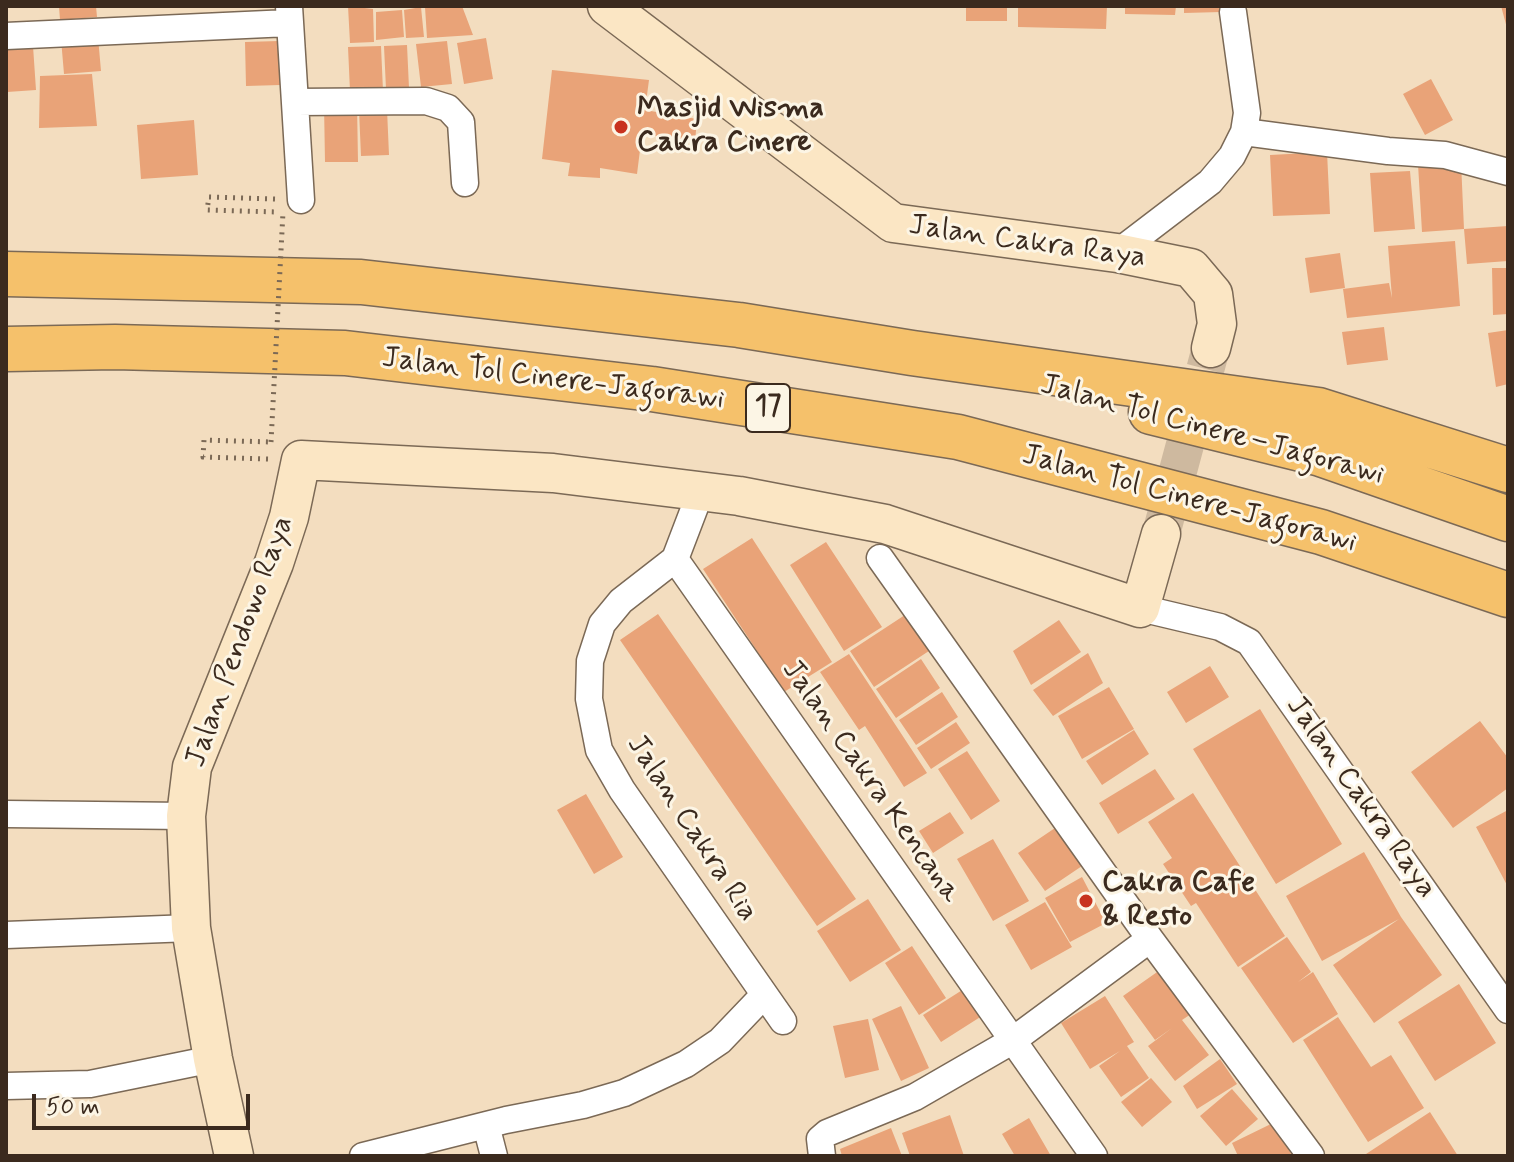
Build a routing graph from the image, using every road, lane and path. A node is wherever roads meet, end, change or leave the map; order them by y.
1 (607, 6) edge
2 (1233, 12) dead end
3 (289, 14) edge
4 (6, 36) edge
5 (296, 102) junction
6 (1246, 122) junction
7 (1508, 172) edge
8 (465, 183) dead end
9 (301, 200) joint
10 (1117, 253) junction
11 (6, 274) edge
12 (1211, 348) tunnel mouth
13 (6, 349) edge
14 (912, 353) junction
15 (301, 460) junction
16 (1508, 470) edge
17 (701, 491) junction
18 (1508, 519) edge
19 (1161, 534) tunnel mouth
20 (880, 558) dead end
21 (675, 559) junction
22 (1508, 595) edge
23 (1140, 608) junction
24 (6, 814) edge
25 (186, 816) junction
26 (191, 928) junction
27 (6, 935) edge
28 (1150, 939) junction
29 (763, 996) junction
30 (1508, 1010) edge
31 (783, 1021) dead end
32 (1012, 1041) junction
33 (213, 1059) junction
34 (6, 1086) edge
35 (486, 1125) junction
36 (234, 1156) edge
37 (363, 1156) edge
38 (494, 1156) edge
39 (822, 1156) edge
40 (1094, 1156) edge
41 (1311, 1156) edge

1 - 10 street, Jalan Cakra Raya
2 - 6 street
3 - 4 street
3 - 5 street
5 - 8 street
5 - 9 street
6 - 7 street
6 - 10 street
9 - 15 path, bridge
10 - 12 street, Jalan Cakra Raya
11 - 14 highway
13 - 22 highway, Jalan Tol Cinere-Jagorawi / 17
14 - 16 highway
14 - 18 highway, Jalan Tol Cinere–Jagorawi
15 - 17 street
15 - 25 street, Jalan Pendowo Raya
17 - 21 street
17 - 23 street
19 - 23 street
20 - 28 street
21 - 29 street, Jalan Cakra Ria
21 - 32 street, Jalan Cakra Kencana
23 - 30 street, Jalan Cakra Raya
24 - 25 street
25 - 26 street, Jalan Pendowo Raya
26 - 27 street
26 - 33 street, Jalan Pendowo Raya
28 - 32 street
28 - 41 street
29 - 31 street, Jalan Cakra Ria
29 - 35 street
32 - 39 street
32 - 40 street, Jalan Cakra Kencana
33 - 34 street
33 - 36 street, Jalan Pendowo Raya
35 - 37 street
35 - 38 street

